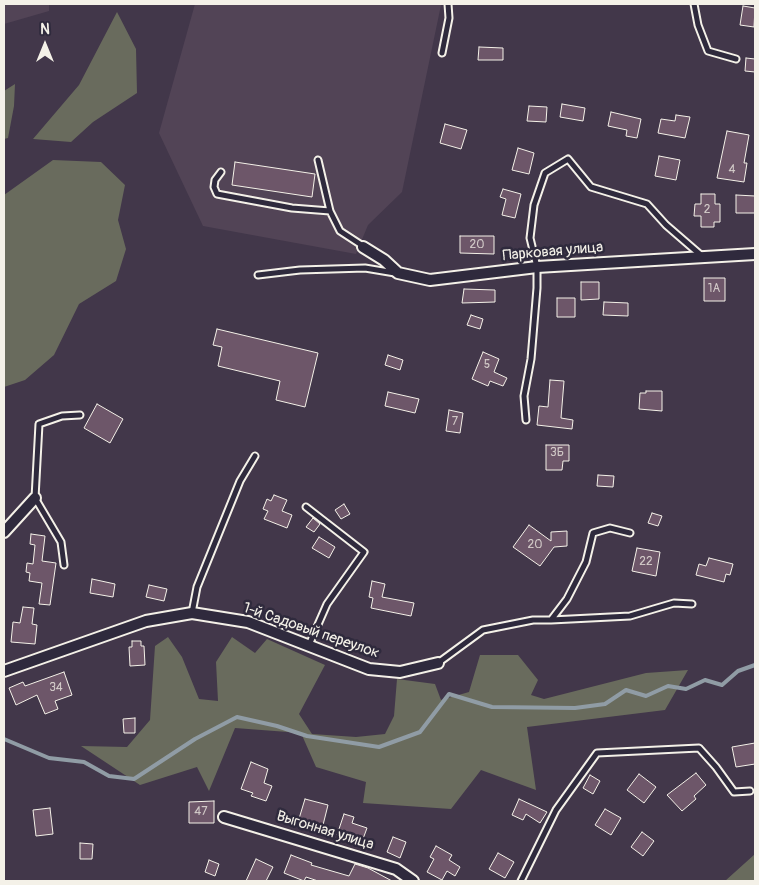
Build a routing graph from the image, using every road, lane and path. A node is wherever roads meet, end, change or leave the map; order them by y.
1 (448, 4) edge
2 (694, 4) edge
3 (442, 53) dead end
4 (736, 59) dead end
5 (318, 160) dead end
6 (220, 172) dead end
7 (330, 211) junction
8 (363, 247) joint
9 (755, 254) edge
10 (703, 257) junction
11 (536, 267) junction
12 (398, 273) junction
13 (258, 275) dead end
14 (80, 415) dead end
15 (526, 420) dead end
16 (255, 456) dead end
17 (35, 498) junction
18 (306, 507) dead end
19 (4, 532) edge
20 (630, 533) dead end
21 (64, 565) dead end
22 (692, 604) dead end
23 (192, 613) junction
24 (551, 620) junction
25 (309, 646) junction
26 (438, 663) joint
27 (4, 671) edge
28 (750, 791) dead end
29 (224, 817) dead end
30 (413, 881) edge
31 (521, 881) edge

1 - 3 lane
2 - 4 lane
5 - 7 lane
6 - 7 lane
7 - 8 lane
8 - 12 street, Парковая улица
9 - 10 street, Парковая улица
10 - 11 street, Парковая улица
10 - 11 lane
11 - 12 street, Парковая улица
11 - 15 lane
12 - 13 lane
14 - 17 lane
16 - 23 lane
17 - 19 street
17 - 21 lane
18 - 25 lane
20 - 24 lane
22 - 24 lane
23 - 25 street, 1-й Садовый переулок
23 - 27 street, 1-й Садовый переулок
24 - 26 lane
25 - 26 street, 1-й Садовый переулок
28 - 31 lane
29 - 30 street, Выгонная улица

